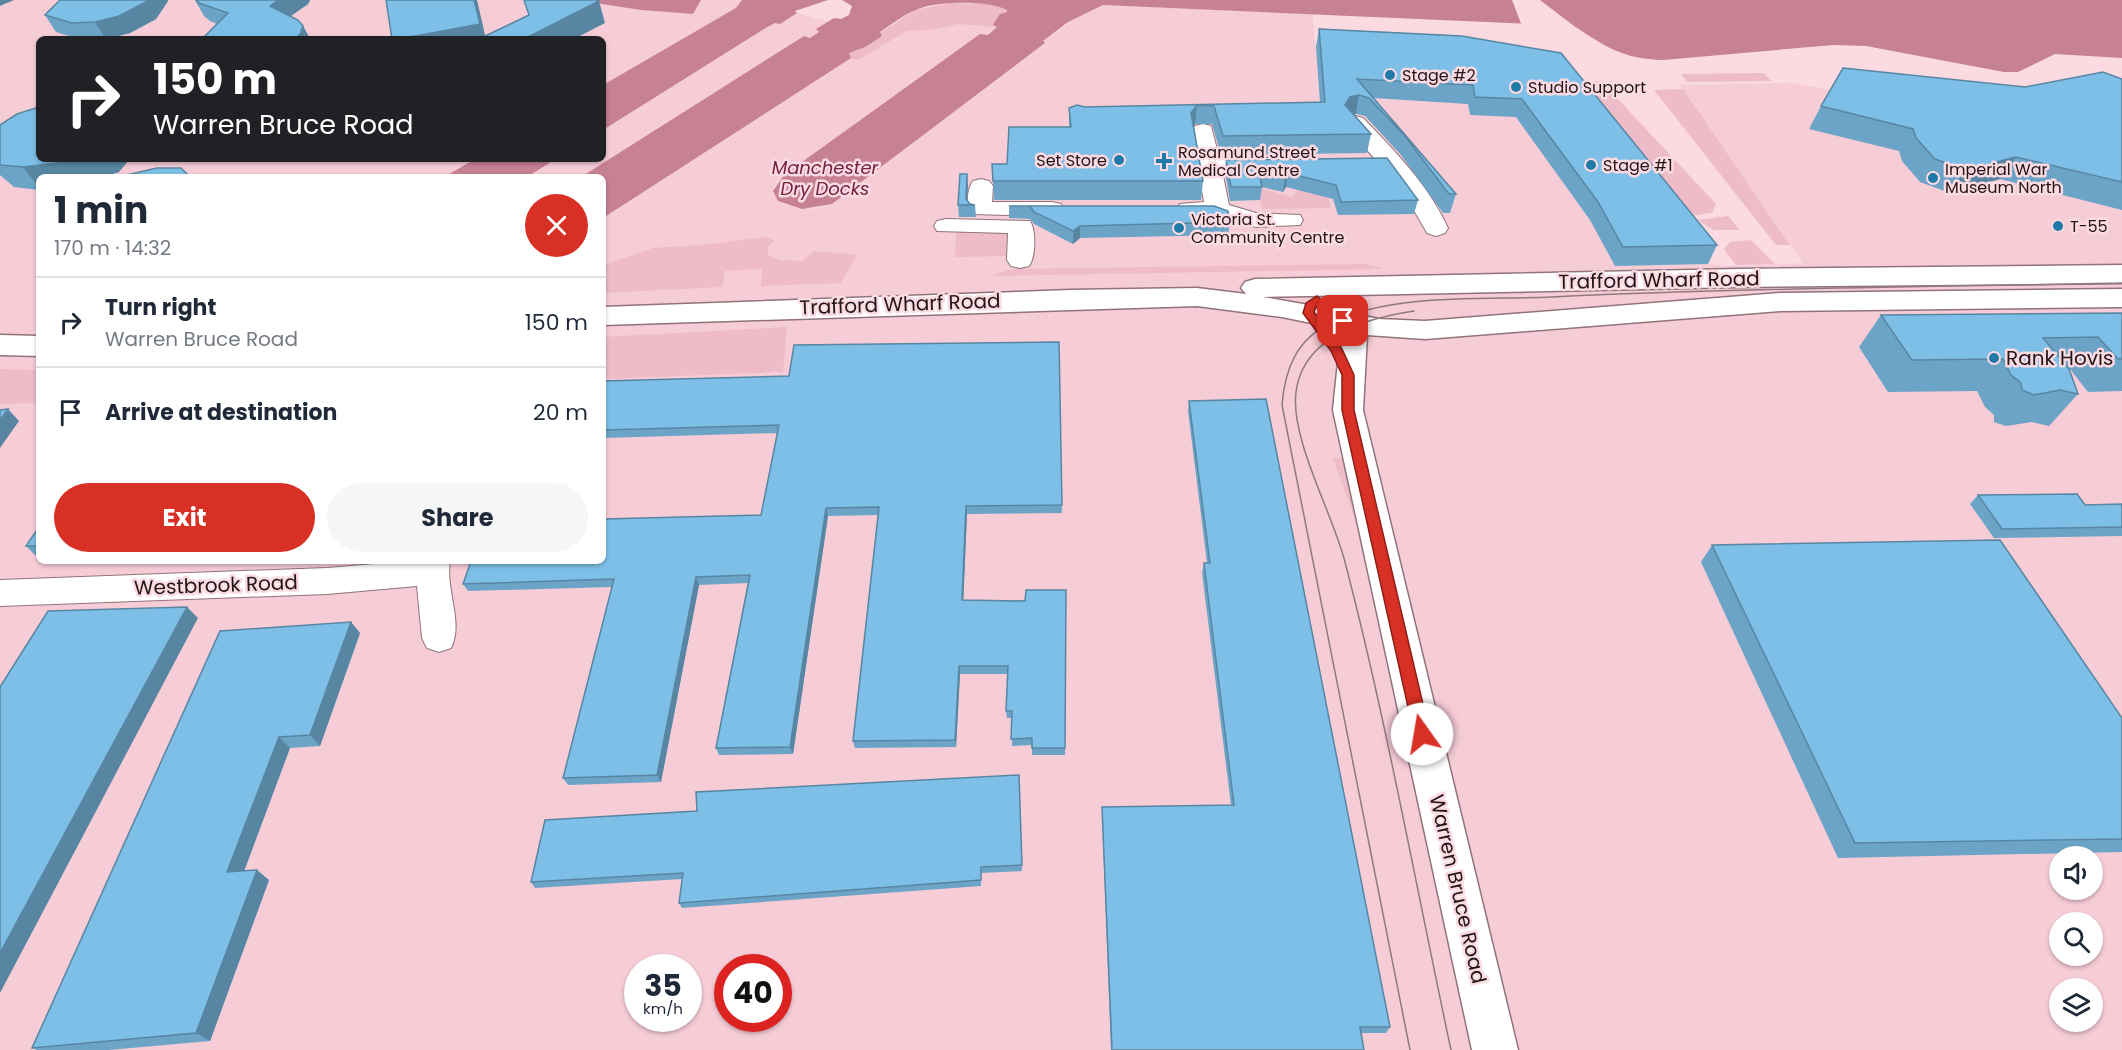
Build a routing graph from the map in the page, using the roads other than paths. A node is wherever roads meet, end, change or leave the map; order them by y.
1 (1203, 120) dead end
2 (1355, 123) edge
3 (1356, 162) edge
4 (1388, 162) junction
5 (1289, 163) edge
6 (1209, 164) junction
7 (981, 197) dead end
8 (1070, 209) edge
9 (1170, 209) edge
10 (1217, 209) junction
11 (1291, 220) dead end
12 (946, 226) dead end
13 (1436, 228) dead end
14 (1020, 260) dead end
15 (2122, 274) edge
16 (2122, 298) edge
17 (1310, 300) junction
18 (606, 316) edge
19 (1343, 321) junction
20 (1379, 328) junction
21 (0, 345) edge
22 (36, 346) edge
23 (1351, 366) junction
24 (433, 567) edge
25 (0, 593) edge
26 (439, 638) dead end
27 (1495, 1050) edge

1 - 6 street
2 - 4 street
3 - 4 street
4 - 13 street
5 - 6 street
6 - 10 street
7 - 8 street
9 - 10 street
10 - 11 street
12 - 14 street
15 - 17 street, Trafford Wharf Road
16 - 20 street, Trafford Wharf Road
17 - 18 street, Trafford Wharf Road
17 - 19 street, Trafford Wharf Road
17 - 23 street, Warren Bruce Road
19 - 20 street, Trafford Wharf Road
19 - 23 street, Warren Bruce Road
20 - 23 street
21 - 22 street
23 - 27 street, Warren Bruce Road
24 - 25 street, Westbrook Road
24 - 26 street, Westbrook Road

